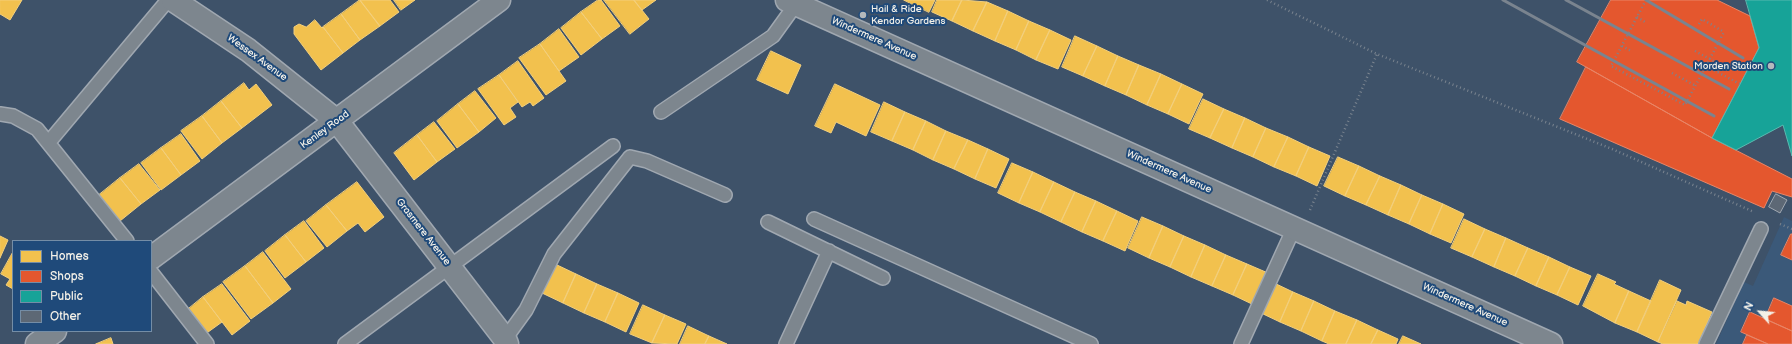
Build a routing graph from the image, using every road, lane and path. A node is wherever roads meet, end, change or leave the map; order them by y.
1 (168, 0) edge
2 (173, 0) edge
3 (499, 0) edge
4 (1266, 0) edge
5 (1646, 0) edge
6 (801, 3) edge
7 (1637, 17) junction
8 (1645, 22) dead end
9 (1699, 24) dead end
10 (1622, 46) junction
11 (1631, 51) dead end
12 (1694, 51) dead end
13 (1377, 54) junction
14 (1706, 66) junction
15 (1717, 72) junction
16 (1672, 73) dead end
17 (1740, 84) dead end
18 (1696, 86) junction
19 (661, 112) dead end
20 (0, 114) edge
21 (337, 121) junction
22 (49, 142) junction
23 (613, 146) dead end
24 (725, 195) dead end
25 (1757, 214) dead end
26 (814, 219) dead end
27 (768, 222) dead end
28 (1778, 223) dead end
29 (1294, 228) junction
30 (1761, 229) dead end
31 (1792, 229) edge
32 (126, 240) edge
33 (829, 251) junction
34 (152, 257) edge
35 (450, 268) junction
36 (152, 273) edge
37 (883, 278) dead end
38 (54, 332) edge
39 (506, 342) edge
40 (37, 344) edge
41 (207, 344) edge
42 (345, 344) edge
43 (786, 344) edge
44 (1091, 344) edge
45 (1241, 344) edge
46 (1551, 344) edge
47 (1706, 344) edge

1 - 22 lane
2 - 21 street, Wessex Avenue
3 - 21 street, Kenley Road
4 - 13 path
5 - 7 path, bridge
6 - 19 lane
6 - 29 street, Windermere Avenue
7 - 8 path
7 - 10 path, bridge
9 - 14 path, bridge
10 - 11 path
10 - 18 path, bridge
12 - 15 path
13 - 25 path
13 - 29 path
14 - 15 path, bridge
14 - 18 path, bridge
15 - 17 path, bridge
16 - 18 path
20 - 22 lane
21 - 34 street, Kenley Road
21 - 35 street, Grasmere Avenue
22 - 32 lane
23 - 35 lane
24 - 39 lane
26 - 44 lane
27 - 33 lane
28 - 31 path
29 - 45 lane
29 - 46 street, Windermere Avenue
30 - 47 lane
33 - 37 lane
33 - 43 lane
35 - 39 street, Grasmere Avenue
35 - 42 lane
36 - 41 lane
38 - 40 street

